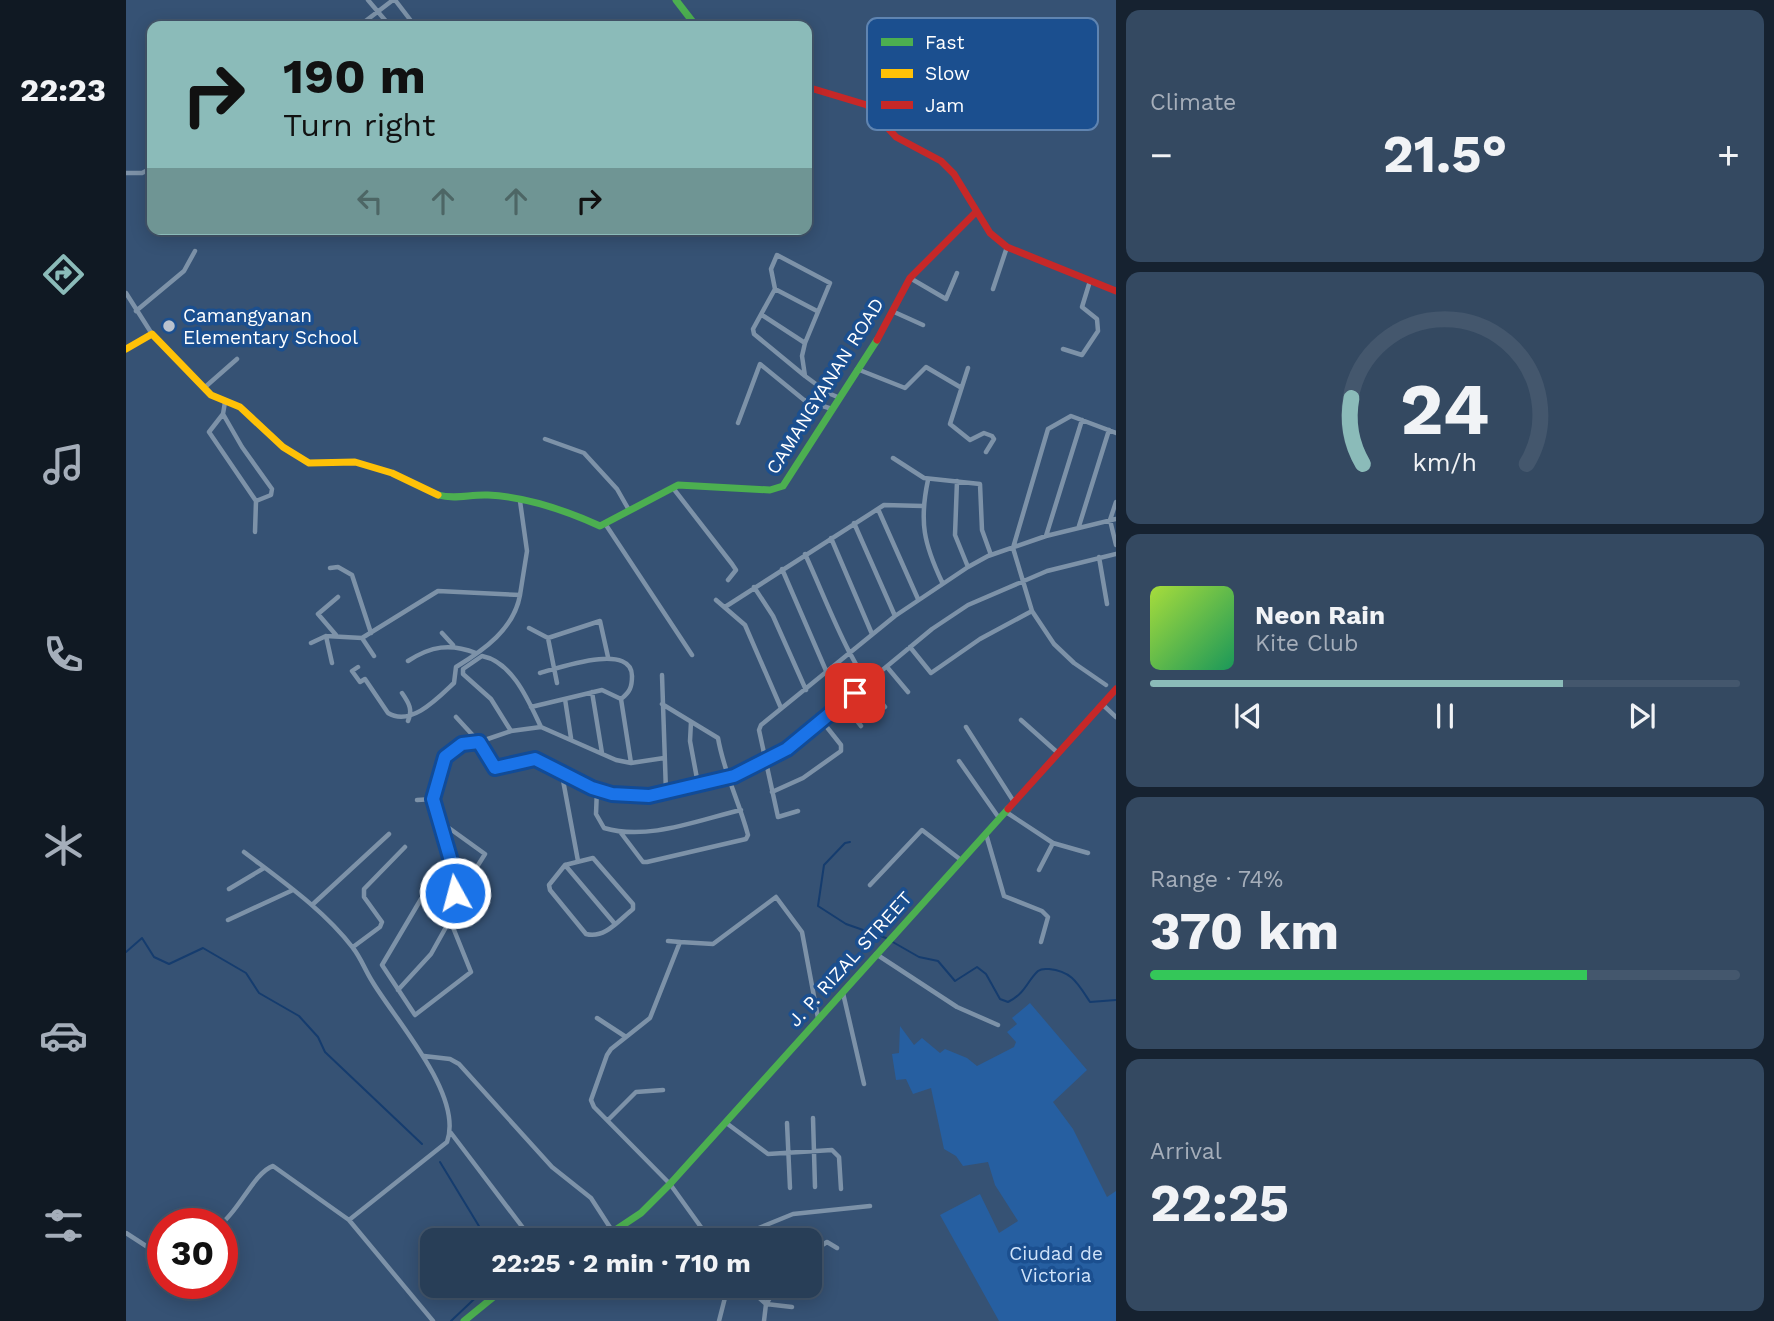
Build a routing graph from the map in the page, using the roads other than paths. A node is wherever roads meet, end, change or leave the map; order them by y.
1 (368, 0) edge
2 (394, 0) edge
3 (676, 0) edge
4 (379, 11) junction
5 (366, 21) edge
6 (386, 21) edge
7 (411, 21) edge
8 (692, 21) edge
9 (812, 88) edge
10 (867, 105) edge
11 (891, 131) edge
12 (147, 170) edge
13 (126, 173) edge
14 (975, 213) junction
15 (1007, 247) junction
16 (195, 250) dead end
17 (957, 273) dead end
18 (910, 278) junction
19 (1090, 281) junction
20 (775, 289) junction
21 (993, 289) dead end
22 (1116, 291) edge
23 (126, 293) edge
24 (136, 310) junction
25 (817, 311) junction
26 (891, 311) junction
27 (762, 315) junction
28 (923, 325) dead end
29 (152, 334) junction
30 (805, 343) junction
31 (126, 349) edge
32 (1063, 349) dead end
33 (237, 359) dead end
34 (856, 369) junction
35 (968, 369) dead end
36 (806, 376) junction
37 (960, 387) junction
38 (204, 388) junction
39 (840, 398) junction
40 (225, 402) junction
41 (832, 409) junction
42 (223, 414) junction
43 (1082, 421) junction
44 (738, 423) dead end
45 (1109, 430) junction
46 (1116, 433) edge
47 (545, 439) dead end
48 (986, 452) dead end
49 (893, 458) dead end
50 (928, 480) junction
51 (957, 481) junction
52 (673, 488) junction
53 (520, 500) junction
54 (257, 501) junction
55 (1116, 502) edge
56 (923, 506) junction
57 (878, 509) junction
58 (629, 510) junction
59 (1113, 520) edge
60 (854, 523) junction
61 (606, 525) junction
62 (1079, 526) junction
63 (255, 532) dead end
64 (1046, 536) junction
65 (831, 538) junction
66 (1116, 545) edge
67 (1013, 548) junction
68 (805, 554) junction
69 (1116, 554) edge
70 (991, 555) junction
71 (1099, 558) junction
72 (968, 567) junction
73 (330, 568) dead end
74 (782, 569) junction
75 (728, 580) dead end
76 (1021, 580) junction
77 (942, 582) junction
78 (754, 587) junction
79 (520, 596) junction
80 (338, 597) dead end
81 (918, 599) junction
82 (716, 600) dead end
83 (1107, 604) dead end
84 (725, 607) junction
85 (1032, 611) junction
86 (895, 616) junction
87 (529, 628) dead end
88 (371, 633) junction
89 (442, 633) dead end
90 (872, 634) junction
91 (337, 635) junction
92 (326, 636) junction
93 (362, 638) junction
94 (548, 638) junction
95 (311, 643) dead end
96 (459, 647) junction
97 (910, 647) junction
98 (476, 653) junction
99 (850, 654) junction
100 (692, 655) dead end
101 (374, 656) dead end
102 (608, 657) junction
103 (468, 659) junction
104 (408, 661) dead end
105 (332, 663) dead end
106 (358, 667) dead end
107 (887, 667) junction
108 (555, 669) junction
109 (540, 673) dead end
110 (827, 673) junction
111 (662, 675) dead end
112 (557, 683) dead end
113 (866, 683) junction
114 (1106, 685) dead end
115 (1116, 689) edge
116 (806, 690) junction
117 (592, 692) junction
118 (908, 692) dead end
119 (402, 693) dead end
120 (565, 699) junction
121 (621, 699) junction
122 (662, 704) junction
123 (844, 704) junction
124 (1102, 705) junction
125 (885, 706) dead end
126 (531, 707) junction
127 (781, 708) junction
128 (456, 717) dead end
129 (1116, 717) edge
130 (409, 718) junction
131 (1021, 720) dead end
132 (822, 721) junction
133 (691, 722) junction
134 (861, 726) dead end
135 (541, 727) junction
136 (966, 727) dead end
137 (511, 732) junction
138 (571, 738) junction
139 (479, 742) junction
140 (1058, 753) junction
141 (602, 754) junction
142 (664, 758) junction
143 (765, 760) junction
144 (959, 761) dead end
145 (631, 763) junction
146 (566, 775) junction
147 (727, 778) junction
148 (698, 784) junction
149 (597, 789) junction
150 (666, 792) junction
151 (772, 792) junction
152 (433, 799) junction
153 (417, 800) dead end
154 (1014, 802) junction
155 (741, 810) junction
156 (798, 811) dead end
157 (1006, 812) junction
158 (999, 818) junction
159 (441, 822) junction
160 (621, 833) junction
161 (986, 833) junction
162 (389, 834) dead end
163 (1053, 843) junction
164 (405, 847) dead end
165 (244, 852) dead end
166 (1088, 853) dead end
167 (961, 860) junction
168 (578, 861) junction
169 (565, 865) junction
170 (264, 867) junction
171 (1039, 870) dead end
172 (454, 880) junction
173 (870, 885) dead end
174 (229, 889) dead end
175 (293, 890) junction
176 (312, 905) junction
177 (453, 906) junction
178 (228, 920) dead end
179 (450, 920) junction
180 (615, 924) junction
181 (668, 941) dead end
182 (680, 942) junction
183 (1041, 942) dead end
184 (353, 947) junction
185 (879, 951) junction
186 (398, 990) junction
187 (843, 990) junction
188 (597, 1018) dead end
189 (818, 1018) junction
190 (998, 1025) dead end
191 (626, 1037) junction
192 (424, 1056) junction
193 (864, 1084) dead end
194 (663, 1090) dead end
195 (813, 1118) dead end
196 (608, 1120) junction
197 (725, 1122) junction
198 (787, 1123) dead end
199 (451, 1133) junction
200 (814, 1151) junction
201 (788, 1152) junction
202 (670, 1184) junction
203 (816, 1187) dead end
204 (790, 1188) dead end
205 (841, 1189) dead end
206 (870, 1206) dead end
207 (237, 1208) edge
208 (348, 1220) junction
209 (523, 1228) edge
210 (610, 1228) edge
211 (619, 1228) edge
212 (702, 1228) edge
213 (758, 1228) edge
214 (126, 1233) edge
215 (822, 1245) edge
216 (147, 1246) edge
217 (837, 1248) dead end
218 (492, 1298) edge
219 (725, 1298) edge
220 (759, 1298) edge
221 (770, 1298) edge
222 (766, 1304) junction
223 (792, 1307) dead end
224 (433, 1321) edge
225 (464, 1321) edge
226 (719, 1321) edge
227 (764, 1321) edge

1 - 4 street
2 - 4 street
2 - 7 street
3 - 8 street
4 - 5 street
4 - 6 street
9 - 10 street
11 - 14 street
12 - 13 street
14 - 15 street
14 - 18 street, CAMANGYANAN ROAD
15 - 19 street
15 - 21 street
16 - 24 street
17 - 18 street
18 - 26 street, CAMANGYANAN ROAD
19 - 22 street
19 - 32 street
20 - 25 street
20 - 25 street
20 - 27 street
23 - 24 street
24 - 29 street
25 - 30 street
26 - 28 street
26 - 34 street, CAMANGYANAN ROAD
27 - 30 street
27 - 36 street
29 - 31 street
29 - 38 street
30 - 36 street
33 - 38 street
34 - 37 street
34 - 39 street, CAMANGYANAN ROAD
35 - 37 street
36 - 39 street
37 - 48 street
38 - 40 street
39 - 41 street, CAMANGYANAN ROAD
40 - 42 street
40 - 53 street
41 - 44 street
41 - 52 street, CAMANGYANAN ROAD
42 - 54 street
42 - 54 street
43 - 45 street
43 - 64 street
43 - 67 street
45 - 46 street
45 - 62 street
47 - 58 street
49 - 50 street
50 - 51 street
50 - 56 street
51 - 70 street
51 - 72 street
52 - 58 street, CAMANGYANAN ROAD
52 - 75 street
53 - 61 street
53 - 79 street
54 - 63 street
55 - 59 street
56 - 57 street
56 - 77 street
57 - 60 street
57 - 81 street
58 - 61 street, CAMANGYANAN ROAD
59 - 62 street
59 - 66 street
60 - 65 street
60 - 86 street
61 - 100 street
62 - 64 street
64 - 67 street
65 - 68 street
65 - 90 street
67 - 70 street
67 - 76 street
68 - 74 street
68 - 99 street
69 - 71 street
70 - 72 street
71 - 76 street
71 - 83 street
72 - 77 street
73 - 88 street
74 - 78 street
74 - 110 street
76 - 85 street
76 - 97 street
77 - 81 street
78 - 84 street
78 - 116 street
79 - 88 street
79 - 98 street
80 - 91 street
81 - 86 street
82 - 84 street
84 - 127 street
85 - 97 street
85 - 114 street
86 - 90 street
87 - 94 street
88 - 93 street
89 - 96 street
90 - 99 street
91 - 92 street
91 - 93 street
92 - 95 street
92 - 105 street
93 - 101 street
94 - 102 street
94 - 108 street
96 - 98 street
96 - 103 street
96 - 104 street
97 - 107 street
98 - 103 street
99 - 110 street
99 - 113 street
102 - 108 street
102 - 121 street
103 - 130 street
106 - 130 street
107 - 113 street
107 - 118 street
108 - 109 street
108 - 112 street
110 - 116 street
111 - 122 street
113 - 123 street
113 - 125 street
115 - 124 street, J. P. RIZAL STREET
116 - 127 street
117 - 120 street
117 - 121 street
117 - 141 street
119 - 130 street
120 - 126 street
120 - 138 street
121 - 145 street
122 - 133 street
122 - 142 street
123 - 132 street
123 - 134 street
124 - 129 street
124 - 140 street, J. P. RIZAL STREET
126 - 135 street
126 - 137 street
127 - 143 street
128 - 139 street
131 - 140 street
132 - 143 street
132 - 151 street
133 - 147 street
133 - 148 street
135 - 137 street
135 - 138 street
136 - 154 street
137 - 139 street
138 - 141 street
139 - 146 street
139 - 152 street
140 - 154 street, J. P. RIZAL STREET
141 - 145 street
142 - 145 street
142 - 150 street
143 - 147 street
143 - 151 street
144 - 158 street
146 - 149 street
146 - 168 street
147 - 148 street
147 - 155 street
148 - 150 street
149 - 150 street
149 - 160 street
151 - 156 street
152 - 153 street
152 - 159 street
154 - 157 street, J. P. RIZAL STREET
155 - 160 street
155 - 160 street
157 - 158 street, J. P. RIZAL STREET
157 - 163 street
158 - 161 street, J. P. RIZAL STREET
159 - 172 street
159 - 177 street
161 - 167 street, J. P. RIZAL STREET
161 - 183 street
162 - 176 street
163 - 166 street
163 - 171 street
164 - 184 street
165 - 170 street
167 - 173 street
167 - 185 street, J. P. RIZAL STREET
168 - 169 street
168 - 180 street
169 - 180 street
169 - 180 street
170 - 174 street
170 - 175 street
172 - 177 street
172 - 186 street
175 - 176 street
175 - 178 street
176 - 184 street
177 - 179 street
179 - 186 street
179 - 186 street
181 - 182 street
182 - 189 street
182 - 191 street
184 - 192 street
185 - 187 street, J. P. RIZAL STREET
185 - 190 street
187 - 189 street, J. P. RIZAL STREET
187 - 193 street
188 - 191 street
189 - 197 street, J. P. RIZAL STREET
191 - 196 street
192 - 199 street
192 - 210 street
194 - 196 street
195 - 200 street
196 - 202 street
197 - 201 street
197 - 202 street, J. P. RIZAL STREET
198 - 201 street
199 - 208 street
199 - 209 street
200 - 201 street
200 - 203 street
200 - 205 street
201 - 204 street
202 - 211 street, J. P. RIZAL STREET
202 - 212 street
206 - 213 street
207 - 208 street
208 - 224 street
214 - 216 street
215 - 217 street
218 - 225 street
219 - 226 street
220 - 222 street
221 - 222 street
222 - 223 street
222 - 227 street

